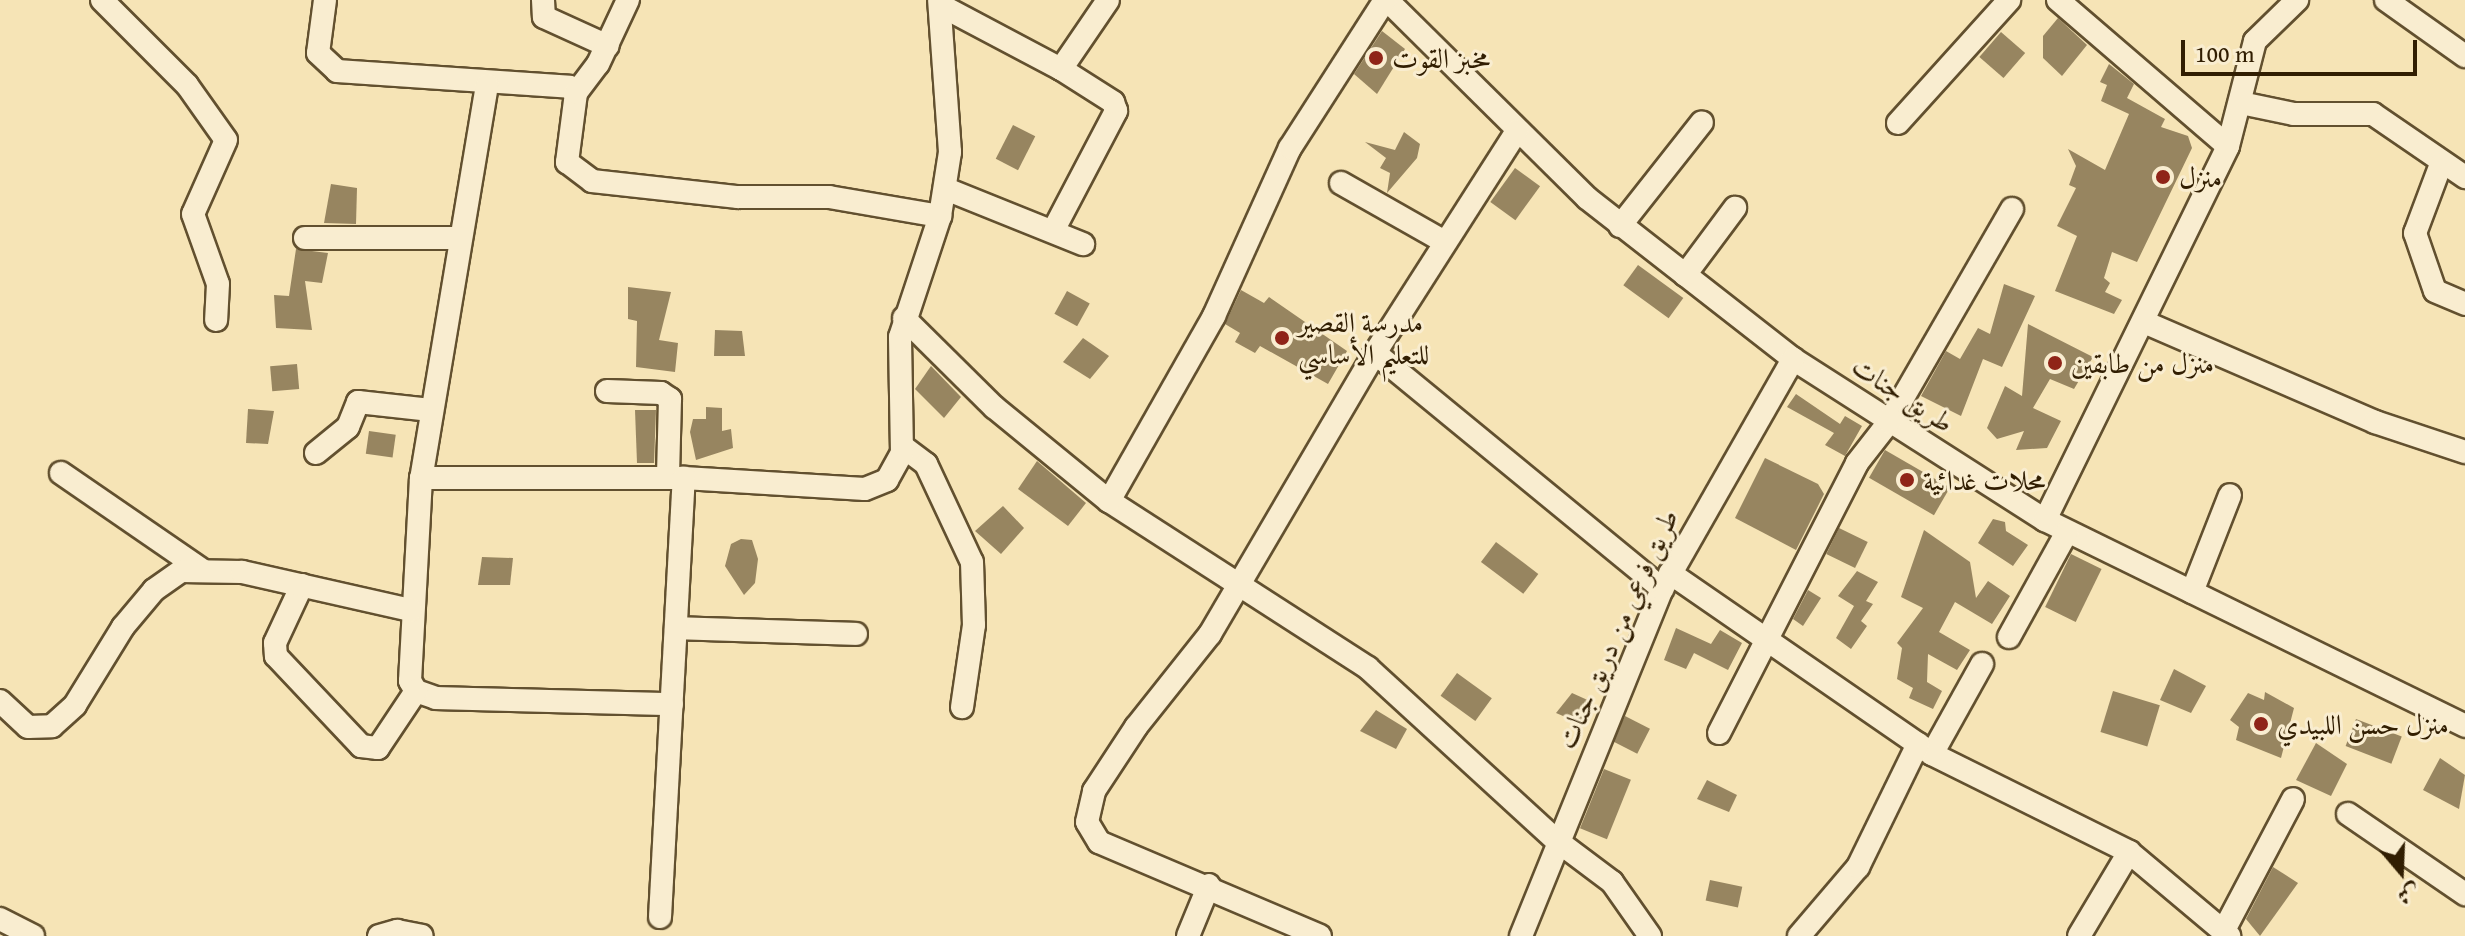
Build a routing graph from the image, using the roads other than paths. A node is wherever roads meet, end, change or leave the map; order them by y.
1 (102, 0) edge
2 (325, 0) edge
3 (543, 0) edge
4 (628, 0) edge
5 (1108, 0) edge
6 (1386, 0) edge
7 (2009, 0) edge
8 (2058, 0) edge
9 (2297, 0) edge
10 (2386, 0) edge
11 (939, 3) edge
12 (608, 46) junction
13 (2465, 56) edge
14 (1061, 69) junction
15 (487, 85) junction
16 (576, 93) junction
17 (2241, 103) junction
18 (1702, 122) dead end
19 (1898, 123) dead end
20 (1517, 131) junction
21 (2228, 146) junction
22 (2441, 164) junction
23 (2465, 177) edge
24 (1341, 183) dead end
25 (946, 189) junction
26 (1735, 208) dead end
27 (2012, 209) dead end
28 (940, 216) junction
29 (1620, 226) junction
30 (1053, 231) junction
31 (305, 238) dead end
32 (460, 238) junction
33 (1443, 241) junction
34 (1083, 244) dead end
35 (1685, 275) junction
36 (2465, 304) edge
37 (904, 318) junction
38 (216, 320) dead end
39 (2144, 322) junction
40 (1375, 353) junction
41 (1793, 359) junction
42 (607, 391) dead end
43 (431, 410) junction
44 (1889, 422) junction
45 (902, 446) junction
46 (2465, 452) edge
47 (316, 453) dead end
48 (61, 473) dead end
49 (421, 478) junction
50 (676, 478) junction
51 (2230, 495) dead end
52 (1109, 501) junction
53 (2045, 520) junction
54 (2067, 532) junction
55 (202, 570) junction
56 (1666, 581) junction
57 (302, 585) junction
58 (1241, 585) junction
59 (2192, 592) junction
60 (411, 610) junction
61 (676, 628) junction
62 (856, 634) dead end
63 (1766, 634) junction
64 (2009, 637) dead end
65 (1982, 664) dead end
66 (416, 691) junction
67 (0, 701) edge
68 (672, 704) junction
69 (962, 707) dead end
70 (2465, 726) edge
71 (1719, 733) dead end
72 (1925, 749) junction
73 (2293, 799) dead end
74 (2348, 814) dead end
75 (1556, 840) junction
76 (2129, 852) junction
77 (1209, 885) junction
78 (2465, 894) edge
79 (660, 917) dead end
80 (0, 919) edge
81 (2226, 934) edge
82 (33, 936) edge
83 (379, 936) edge
84 (422, 936) edge
85 (1188, 936) edge
86 (1320, 936) edge
87 (1521, 936) edge
88 (1650, 936) edge
89 (1799, 936) edge
90 (2079, 936) edge

1 - 38 street
2 - 15 street
3 - 12 street
4 - 12 street
5 - 14 street
6 - 20 street, طريق جنات
6 - 52 street
7 - 19 street
8 - 21 street
9 - 17 street
10 - 13 street
11 - 14 street
11 - 25 street
12 - 16 street
14 - 30 street
15 - 16 street
15 - 32 street
16 - 28 street
17 - 21 street
17 - 22 street
18 - 29 street
20 - 29 street, طريق جنات
20 - 33 street
21 - 39 street
22 - 23 street
22 - 36 street
24 - 33 street
25 - 28 street
25 - 30 street
26 - 35 street
27 - 44 street
28 - 37 street
29 - 35 street, طريق جنات
30 - 34 street
31 - 32 street
32 - 43 street
33 - 40 street
35 - 41 street, طريق جنات
37 - 45 street
37 - 52 street
39 - 46 street
39 - 53 street
40 - 56 street
40 - 58 street
41 - 44 street, طريق جنات
41 - 56 street, طريق فرعي من دريق جنات
42 - 50 street
43 - 47 street
43 - 49 street
44 - 53 street, طريق جنات
44 - 63 street
45 - 50 street
45 - 69 street
48 - 55 street
49 - 50 street
49 - 60 street
50 - 61 street
51 - 59 street
52 - 58 street
53 - 54 street, طريق جنات
54 - 59 street, طريق جنات
54 - 64 street
55 - 57 street
55 - 67 street
56 - 63 street
56 - 75 street, طريق فرعي من دريق جنات
57 - 60 street
57 - 66 street
58 - 75 street
58 - 77 street
59 - 70 street, طريق جنات
60 - 66 street
61 - 62 street
61 - 68 street
63 - 71 street
63 - 72 street
65 - 72 street
66 - 68 street
68 - 79 street
72 - 76 street
72 - 89 street
73 - 81 street
74 - 78 street
75 - 87 street, طريق فرعي من دريق جنات
75 - 88 street
76 - 81 street
76 - 90 street
77 - 85 street
77 - 86 street
80 - 82 street
83 - 84 street

